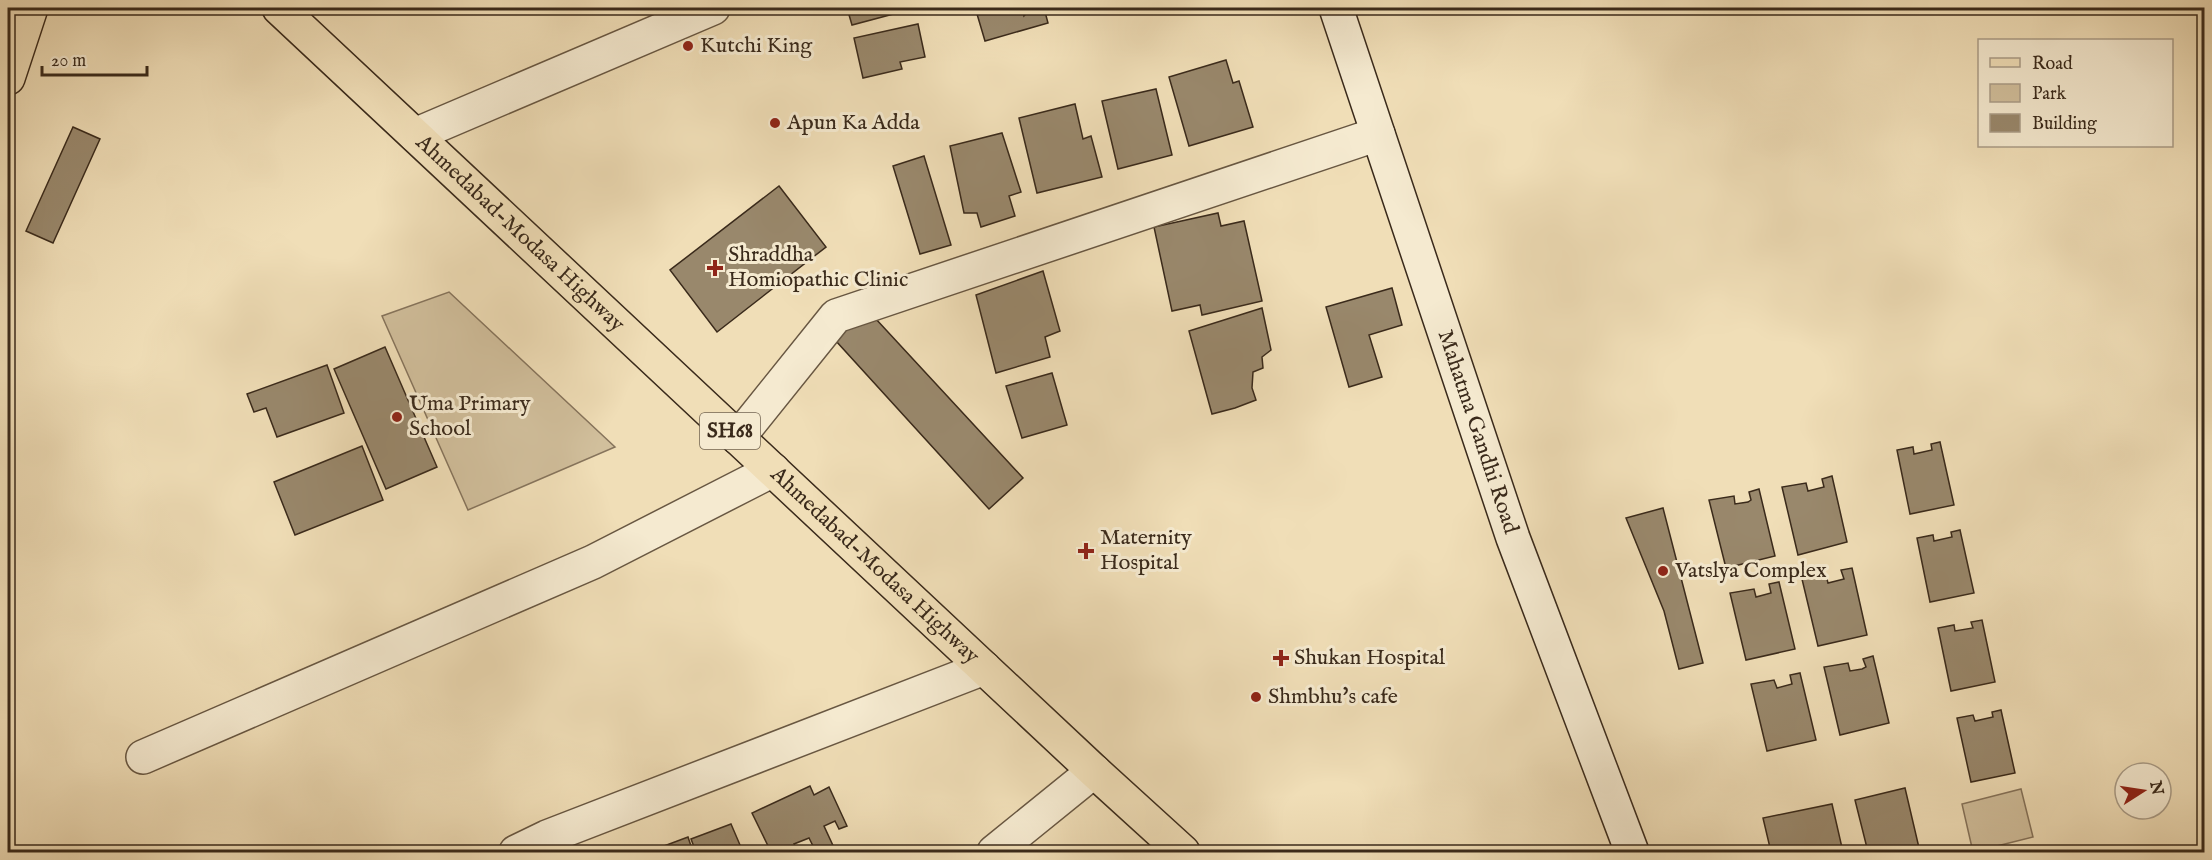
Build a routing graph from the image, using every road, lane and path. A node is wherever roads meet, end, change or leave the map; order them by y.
1 (31, 8) edge
2 (279, 8) edge
3 (712, 8) edge
4 (1336, 8) edge
5 (8, 78) edge
6 (1378, 134) junction
7 (415, 135) junction
8 (738, 438) junction
9 (773, 470) junction
10 (984, 668) junction
11 (143, 758) dead end
12 (1094, 771) junction
13 (516, 852) edge
14 (994, 852) edge
15 (1183, 852) edge
16 (1632, 852) edge

1 - 5 main road
2 - 7 main road, Ahmedabad-Modasa Highway / SH68
3 - 7 street
4 - 6 street, Mahatma Gandhi Road
6 - 8 street
6 - 16 street, Mahatma Gandhi Road
7 - 8 main road, Ahmedabad-Modasa Highway / SH68
8 - 9 main road, Ahmedabad-Modasa Highway / SH68
9 - 10 main road, Ahmedabad-Modasa Highway / SH68
9 - 11 street
10 - 12 main road, Ahmedabad-Modasa Highway / SH68
10 - 13 street
12 - 14 street
12 - 15 main road, Ahmedabad-Modasa Highway / SH68

